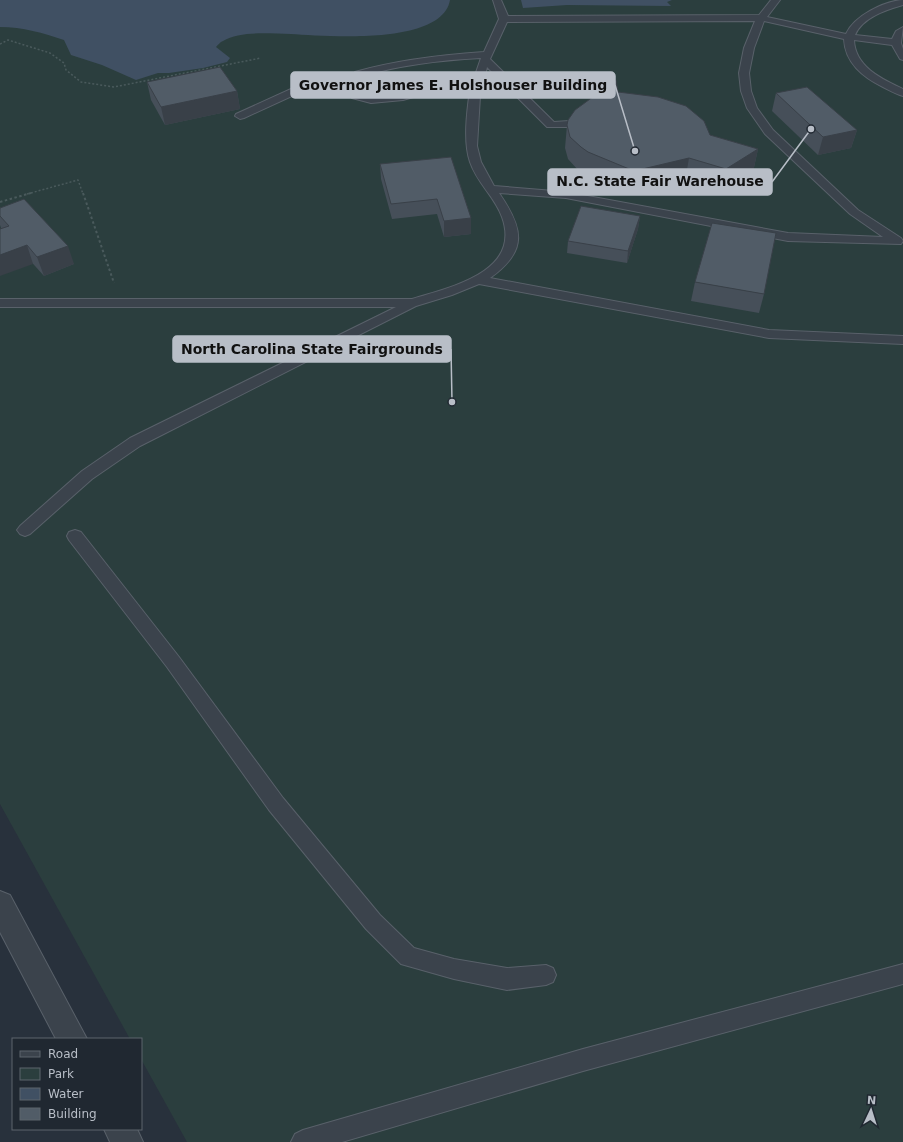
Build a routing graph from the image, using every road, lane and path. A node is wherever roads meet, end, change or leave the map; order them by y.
1 (497, 0) edge
2 (776, 0) edge
3 (903, 2) edge
4 (761, 18) junction
5 (504, 19) junction
6 (903, 30) edge
7 (849, 38) junction
8 (895, 42) junction
9 (0, 44) edge
10 (486, 57) junction
11 (903, 57) edge
12 (261, 58) dead end
13 (354, 82) junction
14 (476, 87) junction
15 (903, 93) edge
16 (240, 116) dead end
17 (569, 124) edge
18 (490, 189) junction
19 (0, 202) edge
20 (900, 243) edge
21 (479, 280) junction
22 (0, 303) edge
23 (122, 303) junction
24 (413, 303) junction
25 (903, 340) edge
26 (26, 530) dead end
27 (75, 536) dead end
28 (0, 904) edge
29 (903, 974) edge
30 (546, 975) dead end
31 (71, 1038) edge
32 (121, 1130) edge
33 (343, 1137) edge
34 (127, 1142) edge
35 (303, 1142) edge

1 - 5 lane
2 - 4 lane
3 - 7 lane
4 - 5 lane
4 - 7 lane
4 - 20 lane
5 - 10 lane
6 - 8 lane
7 - 8 lane
7 - 15 lane
8 - 11 lane
9 - 12 path
10 - 13 lane
10 - 14 lane
10 - 17 lane
13 - 14 lane
13 - 16 lane
14 - 18 lane
18 - 20 lane
18 - 21 lane
19 - 23 path
21 - 24 lane
21 - 25 lane
22 - 23 lane
23 - 24 lane
24 - 26 lane
27 - 30 lane
28 - 31 street
29 - 33 lane
32 - 34 street
33 - 35 lane

